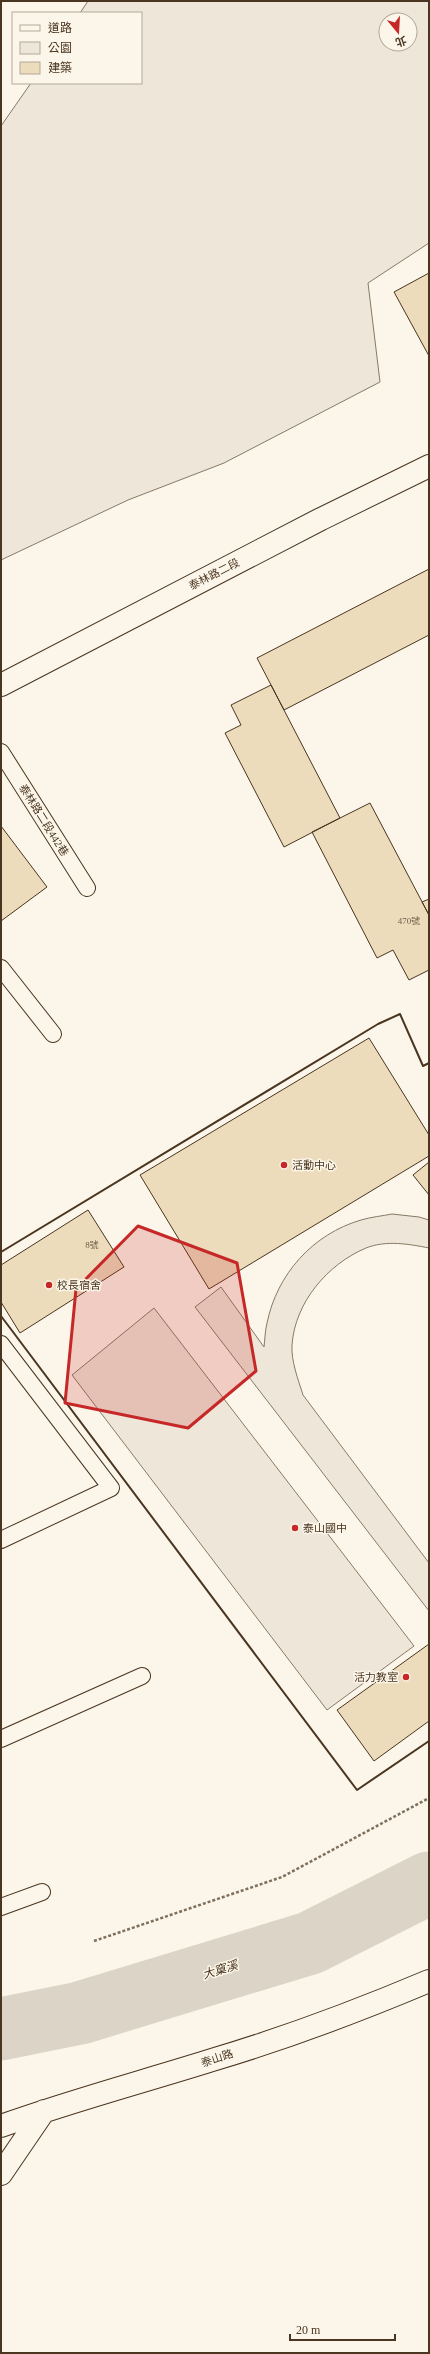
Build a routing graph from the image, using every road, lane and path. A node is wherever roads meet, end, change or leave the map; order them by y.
1 (429, 466) edge
2 (1, 685) edge
3 (1, 752) edge
4 (87, 888) dead end
5 (1, 968) edge
6 (53, 1034) dead end
7 (1, 1344) edge
8 (1, 1540) edge
9 (142, 1676) dead end
10 (1, 1738) edge
11 (429, 1798) edge
12 (42, 1892) dead end
13 (1, 1907) edge
14 (94, 1941) dead end
15 (429, 1981) edge
16 (44, 2111) junction
17 (1, 2126) edge
18 (1, 2174) edge

1 - 2 street, 泰林路二段
3 - 4 lane, 泰林路二段442巷
5 - 6 lane
7 - 8 lane
9 - 10 lane
11 - 14 path
12 - 13 lane
15 - 16 street, 泰山路
16 - 17 street, 泰山路
16 - 18 street

